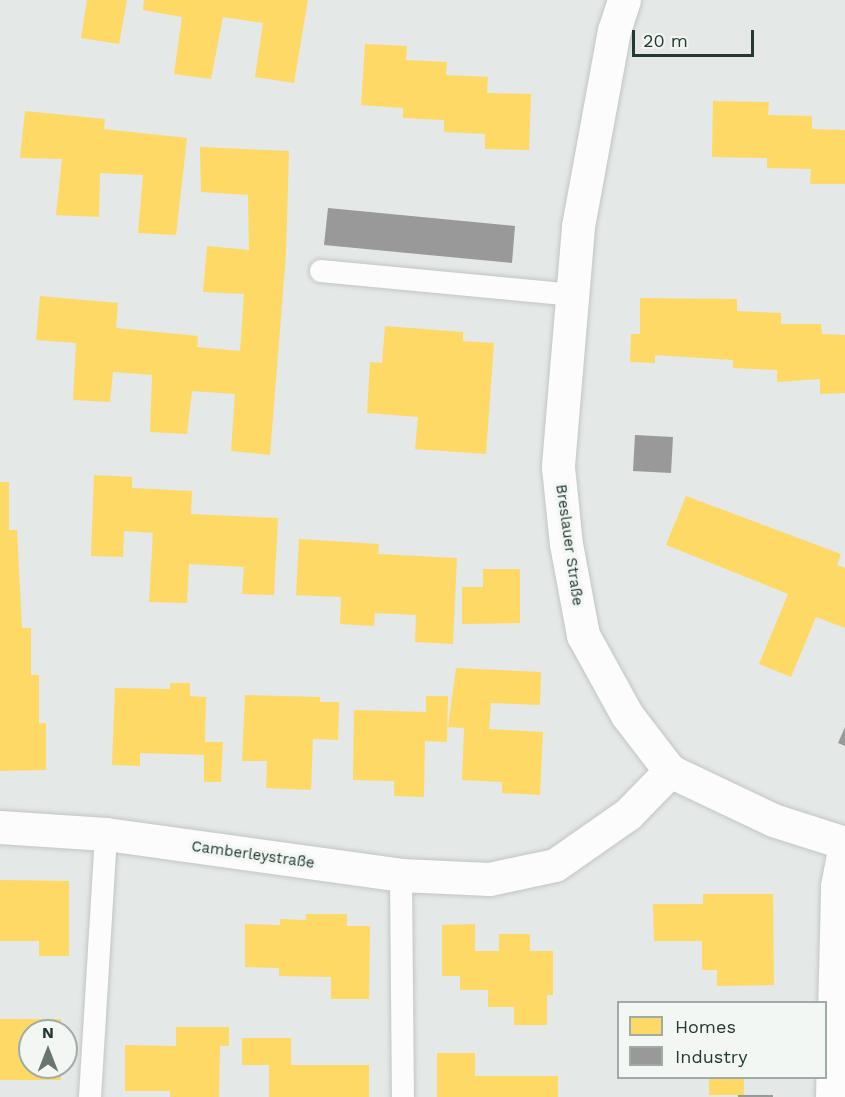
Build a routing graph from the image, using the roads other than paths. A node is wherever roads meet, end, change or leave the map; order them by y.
1 (624, 0) edge
2 (321, 271) dead end
3 (574, 295) junction
4 (670, 771) junction
5 (0, 827) edge
6 (106, 834) junction
7 (845, 844) edge
8 (401, 875) junction
9 (90, 1097) edge
10 (403, 1097) edge
11 (832, 1097) edge

1 - 3 street, Breslauer Straße
2 - 3 lane
3 - 4 street, Breslauer Straße
4 - 7 street, Breslauer Straße
4 - 8 street, Camberleystraße
5 - 6 street, Camberleystraße
6 - 8 street, Camberleystraße
6 - 9 lane
7 - 11 street, Breslauer Straße
8 - 10 lane

